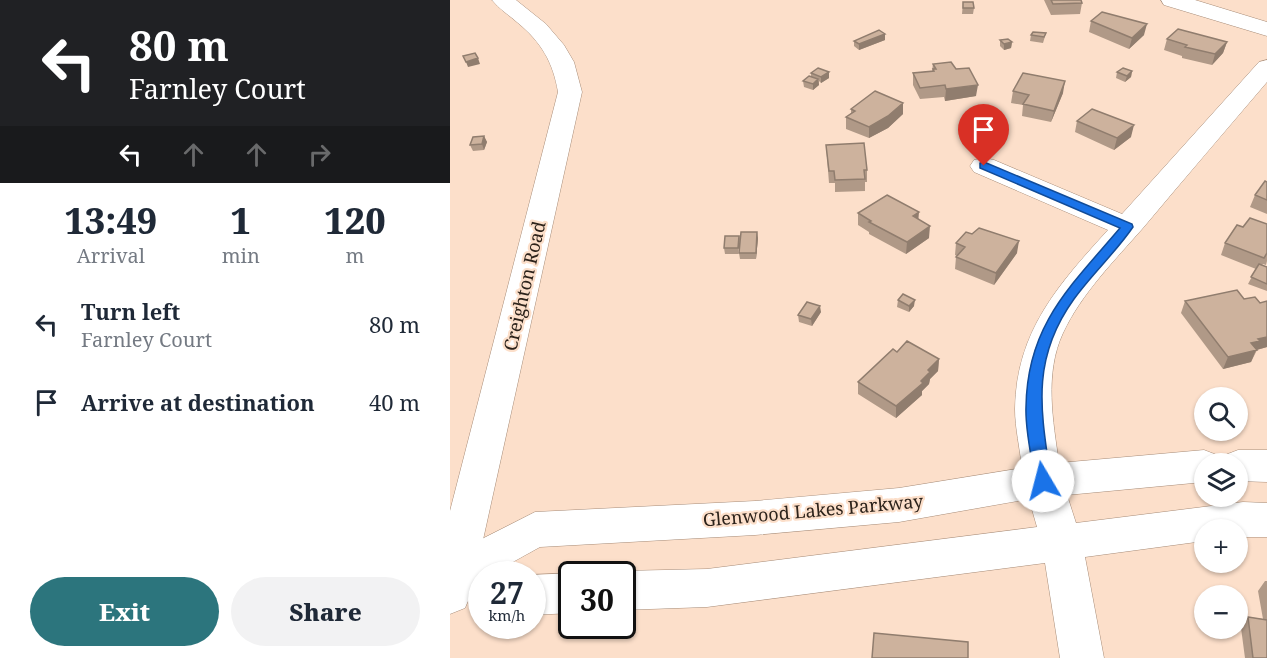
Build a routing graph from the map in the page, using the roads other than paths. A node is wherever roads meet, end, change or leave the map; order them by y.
1 (503, 0) edge
2 (1172, 0) edge
3 (1267, 29) edge
4 (1267, 67) edge
5 (984, 166) dead end
6 (1127, 227) junction
7 (1248, 466) edge
8 (1267, 466) edge
9 (1194, 467) edge
10 (1043, 481) junction
11 (1267, 520) edge
12 (1062, 542) junction
13 (460, 580) edge
14 (636, 591) edge
15 (1082, 658) edge

1 - 13 street, Creighton Road
2 - 3 street
4 - 6 street
5 - 6 street
6 - 10 street
7 - 8 street
9 - 10 street, Glenwood Lakes Parkway
10 - 12 street
10 - 13 street, Glenwood Lakes Parkway
11 - 12 street
12 - 14 street
12 - 15 street

